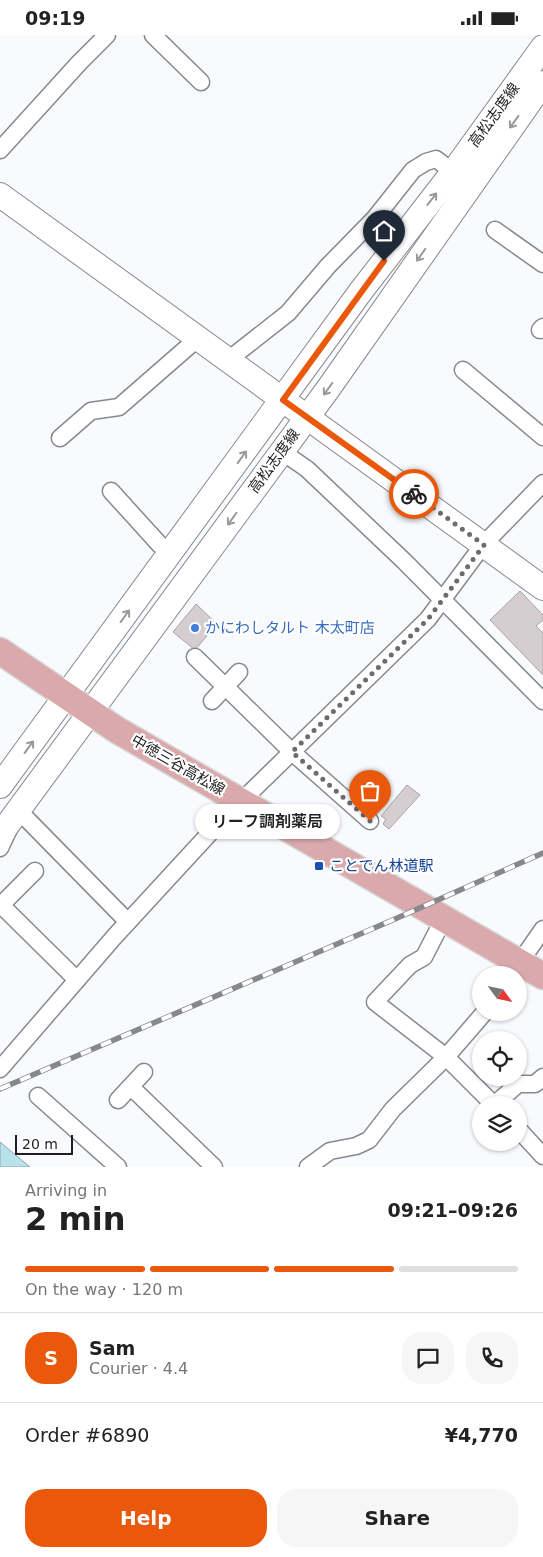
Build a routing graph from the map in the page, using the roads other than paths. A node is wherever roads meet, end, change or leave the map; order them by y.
1 (108, 35) edge
2 (153, 35) edge
3 (543, 47) edge
4 (201, 82) dead end
5 (543, 83) edge
6 (0, 150) edge
7 (453, 171) junction
8 (0, 195) edge
9 (495, 230) dead end
10 (543, 264) edge
11 (197, 339) junction
12 (227, 361) junction
13 (463, 370) dead end
14 (283, 400) junction
15 (307, 417) junction
16 (543, 437) edge
17 (60, 438) dead end
18 (281, 451) junction
19 (543, 483) edge
20 (111, 491) dead end
21 (484, 545) junction
22 (171, 553) junction
23 (543, 588) edge
24 (444, 600) junction
25 (0, 651) edge
26 (195, 657) dead end
27 (239, 672) dead end
28 (226, 687) junction
29 (66, 696) junction
30 (212, 701) dead end
31 (543, 701) edge
32 (91, 713) junction
33 (292, 752) junction
34 (0, 786) edge
35 (242, 802) junction
36 (18, 810) junction
37 (370, 821) dead end
38 (0, 835) edge
39 (0, 848) edge
40 (35, 871) dead end
41 (0, 905) edge
42 (444, 918) junction
43 (128, 922) junction
44 (543, 929) edge
45 (512, 966) edge
46 (516, 966) edge
47 (528, 972) edge
48 (543, 976) edge
49 (77, 980) junction
50 (477, 1021) edge
51 (446, 1057) junction
52 (0, 1069) edge
53 (144, 1072) dead end
54 (543, 1077) edge
55 (131, 1087) junction
56 (38, 1096) dead end
57 (485, 1096) edge
58 (504, 1096) edge
59 (118, 1100) dead end
60 (527, 1139) edge
61 (543, 1156) edge
62 (118, 1167) edge
63 (214, 1167) edge
64 (308, 1167) edge

1 - 6 street
2 - 4 street
3 - 7 main road, 高松志度線
5 -> 15 main road, 高松志度線
7 - 12 street
14 -> 7 main road, 高松志度線
8 - 11 main road
9 - 10 street
11 - 12 main road
11 - 17 street
12 - 14 main road
13 - 16 street
14 - 15 main road
22 -> 14 main road, 高松志度線
15 - 18 main road, 高松志度線
15 - 21 main road
18 - 24 street
18 -> 32 main road, 高松志度線
19 - 21 street
20 - 22 street
21 - 23 main road
21 - 24 street
29 -> 22 main road, 高松志度線
24 - 31 street
24 - 33 street
25 - 29 main road, 中徳三谷高松線
26 - 28 street
27 - 28 street
28 - 30 street
28 - 33 street
29 - 32 main road, 中徳三谷高松線
34 -> 29 main road, 高松志度線
32 - 35 main road, 中徳三谷高松線
32 - 36 main road, 高松志度線
33 - 35 street
33 - 37 street
35 - 42 main road, 中徳三谷高松線
35 - 43 street
36 - 38 main road, 高松志度線
36 - 39 street
36 - 43 street
40 - 41 street
41 - 49 street
42 - 45 main road, 中徳三谷高松線
42 - 51 street
43 - 49 street
44 - 46 street
47 - 48 main road, 中徳三谷高松線
49 - 52 street
50 - 51 street
51 - 57 street
51 - 64 street
53 - 55 street
54 - 58 street
55 - 59 street
55 - 63 street
56 - 62 street
60 - 61 street

